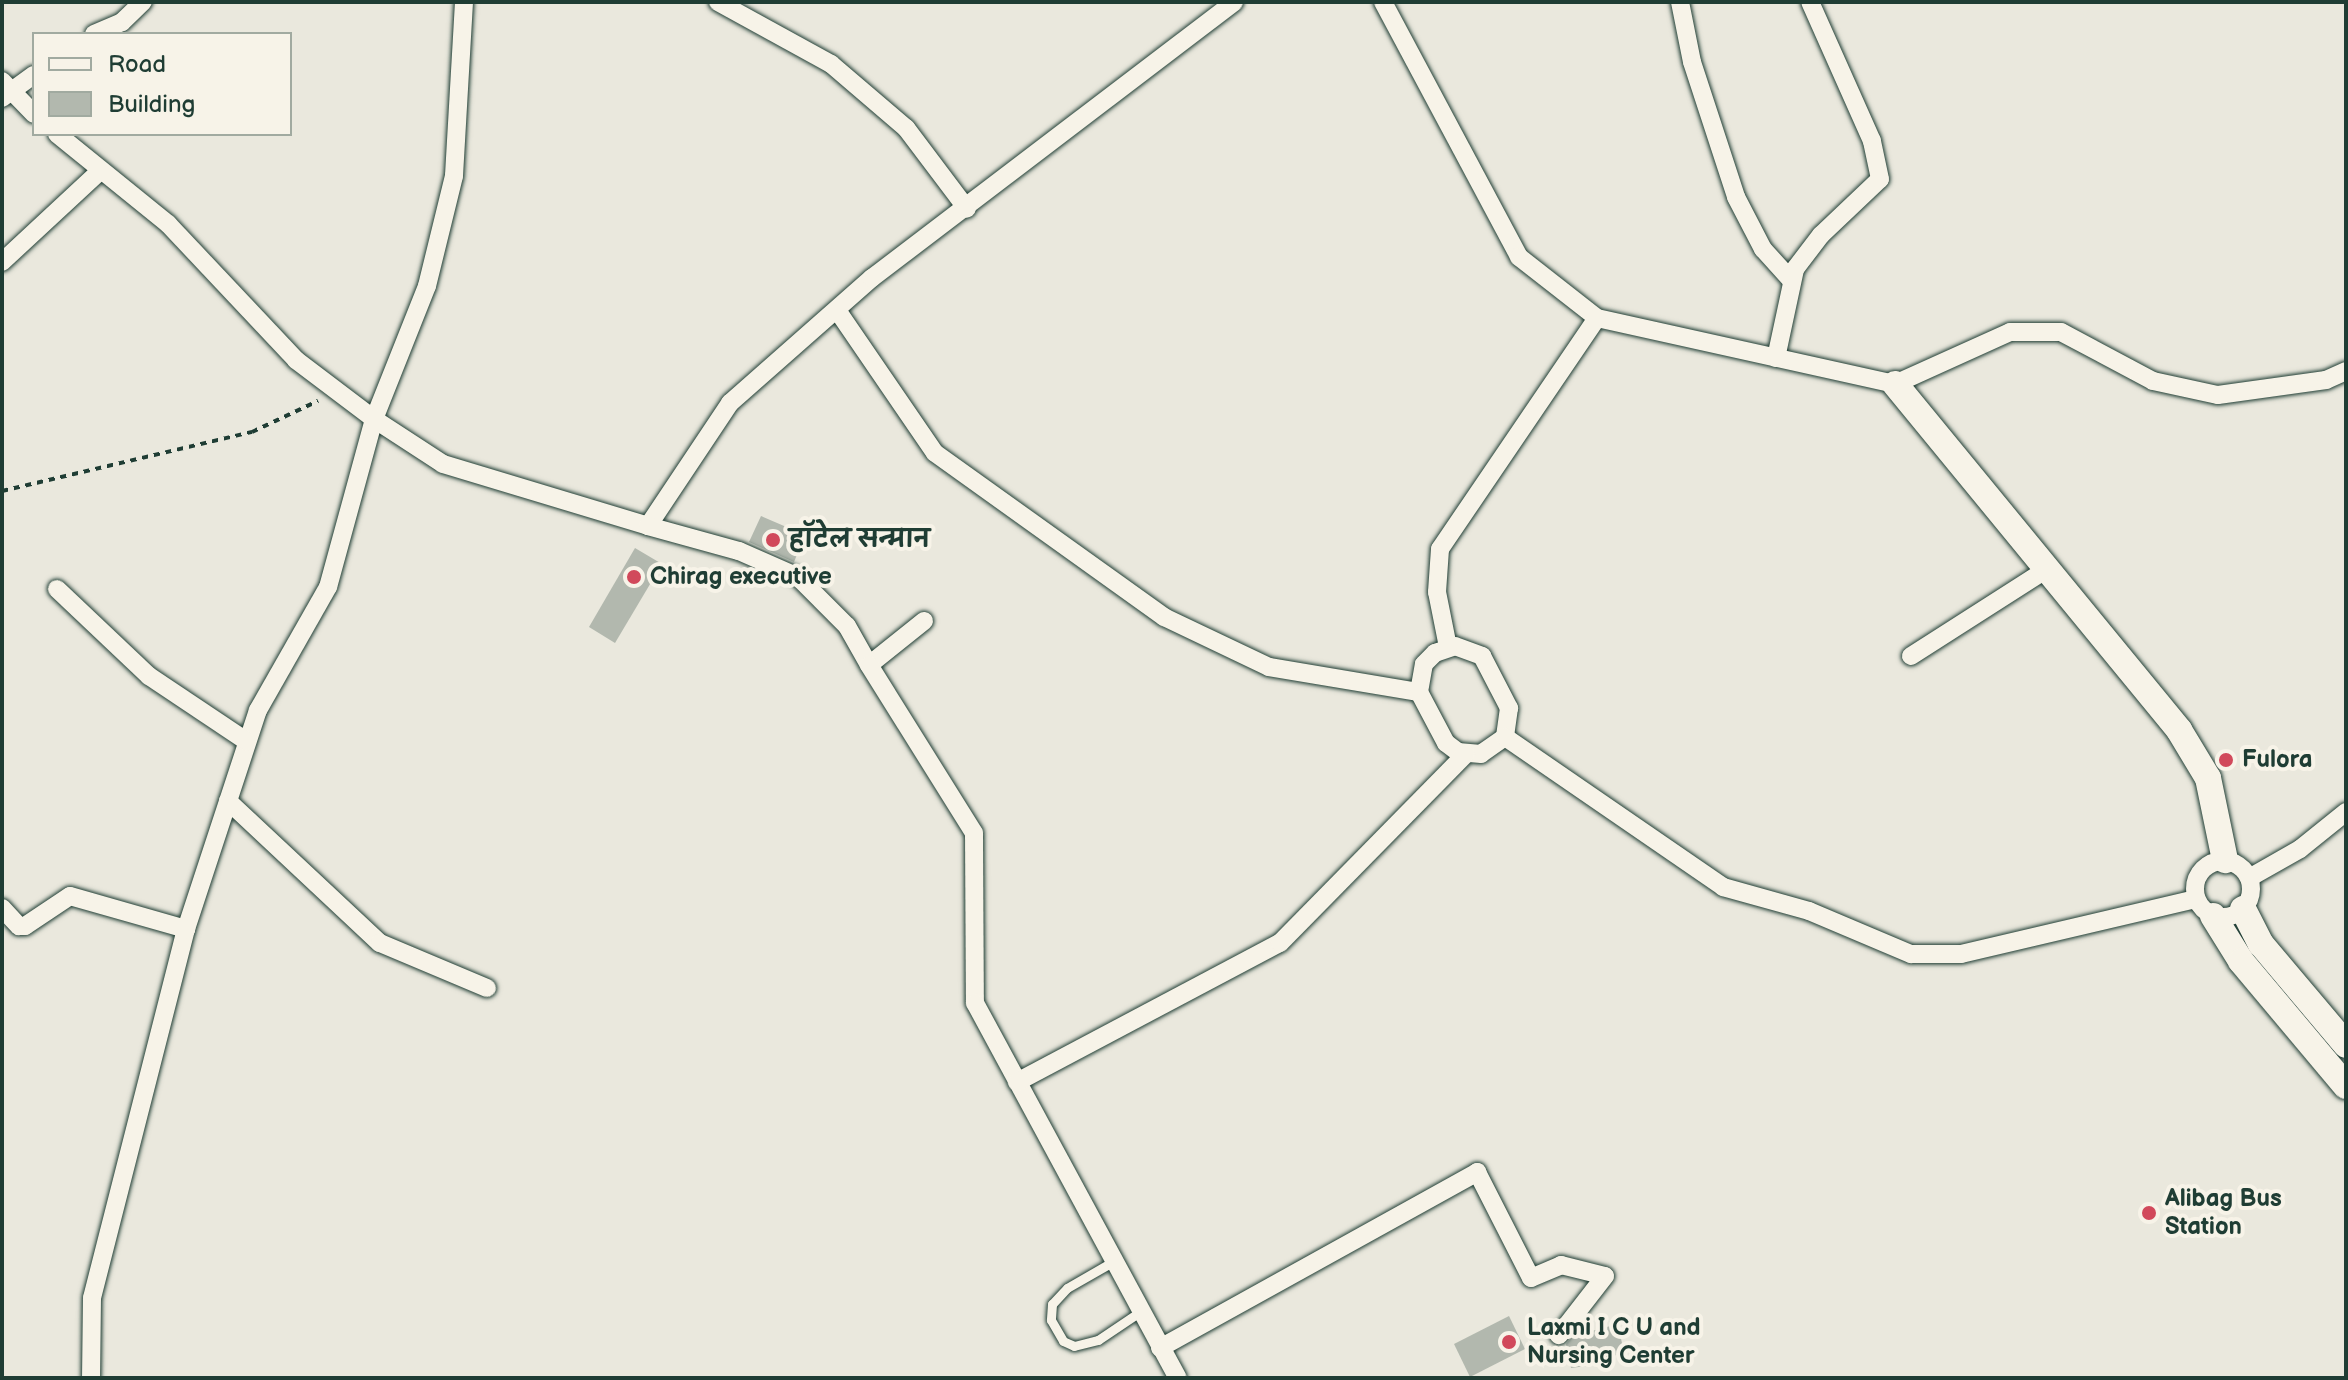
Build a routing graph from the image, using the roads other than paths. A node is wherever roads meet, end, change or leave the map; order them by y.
1 (143, 2) edge
2 (464, 2) edge
3 (718, 2) edge
4 (1234, 2) edge
5 (1383, 2) edge
6 (1680, 2) edge
7 (1810, 2) edge
8 (99, 32) edge
9 (32, 76) edge
10 (4, 91) edge
11 (32, 112) edge
12 (59, 136) edge
13 (100, 171) junction
14 (967, 209) junction
15 (2, 262) edge
16 (1792, 281) junction
17 (837, 310) junction
18 (1597, 318) junction
19 (1776, 358) junction
20 (2346, 371) edge
21 (1895, 384) junction
22 (374, 419) junction
23 (648, 526) junction
24 (2047, 569) junction
25 (57, 589) dead end
26 (924, 621) dead end
27 (1448, 647) junction
28 (1911, 656) dead end
29 (869, 665) junction
30 (1419, 692) junction
31 (1505, 737) junction
32 (246, 741) junction
33 (1466, 754) junction
34 (228, 801) junction
35 (2346, 812) edge
36 (2225, 860) junction
37 (2249, 878) junction
38 (2204, 907) junction
39 (2, 908) edge
40 (2243, 909) junction
41 (186, 929) junction
42 (487, 988) dead end
43 (2346, 1045) edge
44 (1017, 1082) junction
45 (2346, 1086) edge
46 (1114, 1261) junction
47 (1141, 1311) junction
48 (1559, 1335) dead end
49 (1160, 1348) junction
50 (91, 1378) edge
51 (1178, 1378) edge

1 - 8 street
2 - 22 street
3 - 14 street
4 - 14 street
5 - 18 street
6 - 16 street
7 - 16 street
9 - 10 street
10 - 11 street
12 - 13 street
13 - 15 street
13 - 22 street
14 - 17 street
16 - 19 street
17 - 23 street
17 - 30 street
18 - 19 street
18 - 27 street
19 - 21 street
20 - 21 street
21 - 24 street
22 - 23 street
22 - 32 street
23 - 29 street
24 - 28 street
24 - 36 street
25 - 32 street
26 - 29 street
27 - 30 street
27 - 31 street
29 - 44 street
30 - 33 street
31 - 33 street
31 - 38 street
32 - 34 street
33 - 44 street
34 - 41 street
34 - 42 street
35 - 37 street
36 - 37 street
36 - 38 street
37 - 40 street
38 - 40 street
38 - 45 street
39 - 41 street
40 - 43 street
41 - 50 street
44 - 46 street
46 - 47 street
46 - 47 lane
47 - 49 street
48 - 49 street
49 - 51 street

